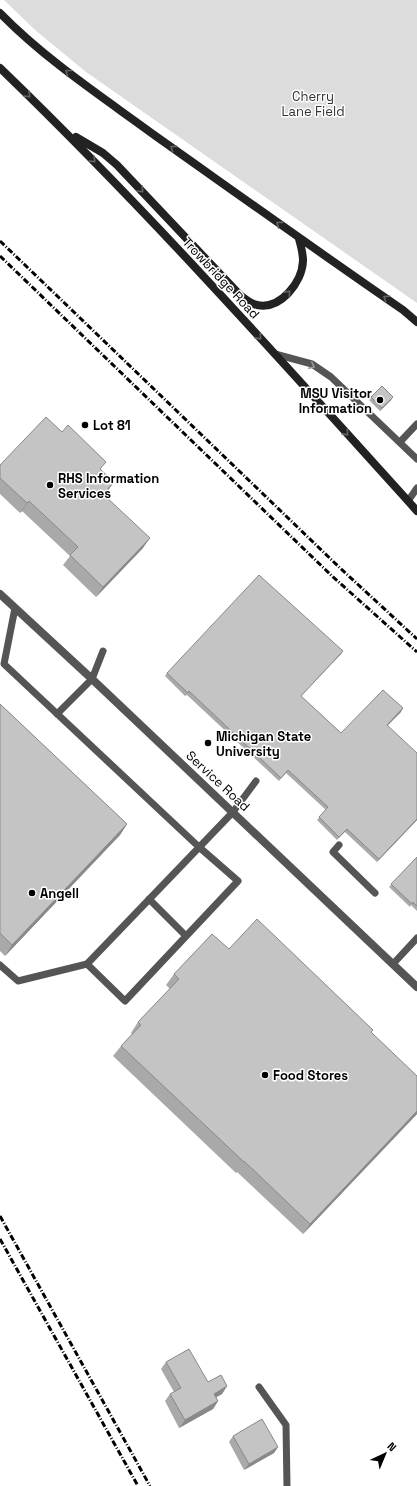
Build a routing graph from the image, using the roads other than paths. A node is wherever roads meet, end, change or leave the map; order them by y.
1 (0, 13) edge
2 (0, 68) edge
3 (66, 132) junction
4 (300, 239) junction
5 (417, 322) edge
6 (275, 354) junction
7 (417, 424) edge
8 (400, 442) junction
9 (417, 459) edge
10 (417, 488) edge
11 (408, 501) junction
12 (417, 511) edge
13 (0, 594) edge
14 (14, 608) junction
15 (103, 651) dead end
16 (92, 678) junction
17 (57, 714) junction
18 (256, 781) dead end
19 (233, 812) junction
20 (339, 845) dead end
21 (199, 847) junction
22 (375, 893) dead end
23 (149, 900) junction
24 (186, 936) junction
25 (417, 938) edge
26 (87, 964) junction
27 (393, 964) junction
28 (0, 965) edge
29 (417, 987) edge
30 (259, 1387) dead end
31 (287, 1486) edge

4 -> 1 street
2 -> 3 street, Trowbridge Road
3 -> 4 street
3 -> 6 street, Trowbridge Road
5 -> 4 street
6 -> 8 lane
6 -> 11 street, Trowbridge Road
7 - 8 lane
8 - 9 lane
10 - 11 lane
11 - 12 street, Trowbridge Road
13 - 14 street, Service Road
14 - 16 street, Service Road
14 - 17 lane
15 - 16 lane
16 - 17 lane
16 - 19 street, Service Road
17 - 21 lane
18 - 19 lane
19 - 21 lane
19 - 27 street, Service Road
20 - 22 lane
21 - 23 lane
21 - 24 lane
23 - 24 lane
23 - 26 lane
24 - 26 lane
25 - 27 lane
26 - 28 lane
27 - 29 street, Service Road
30 - 31 lane

